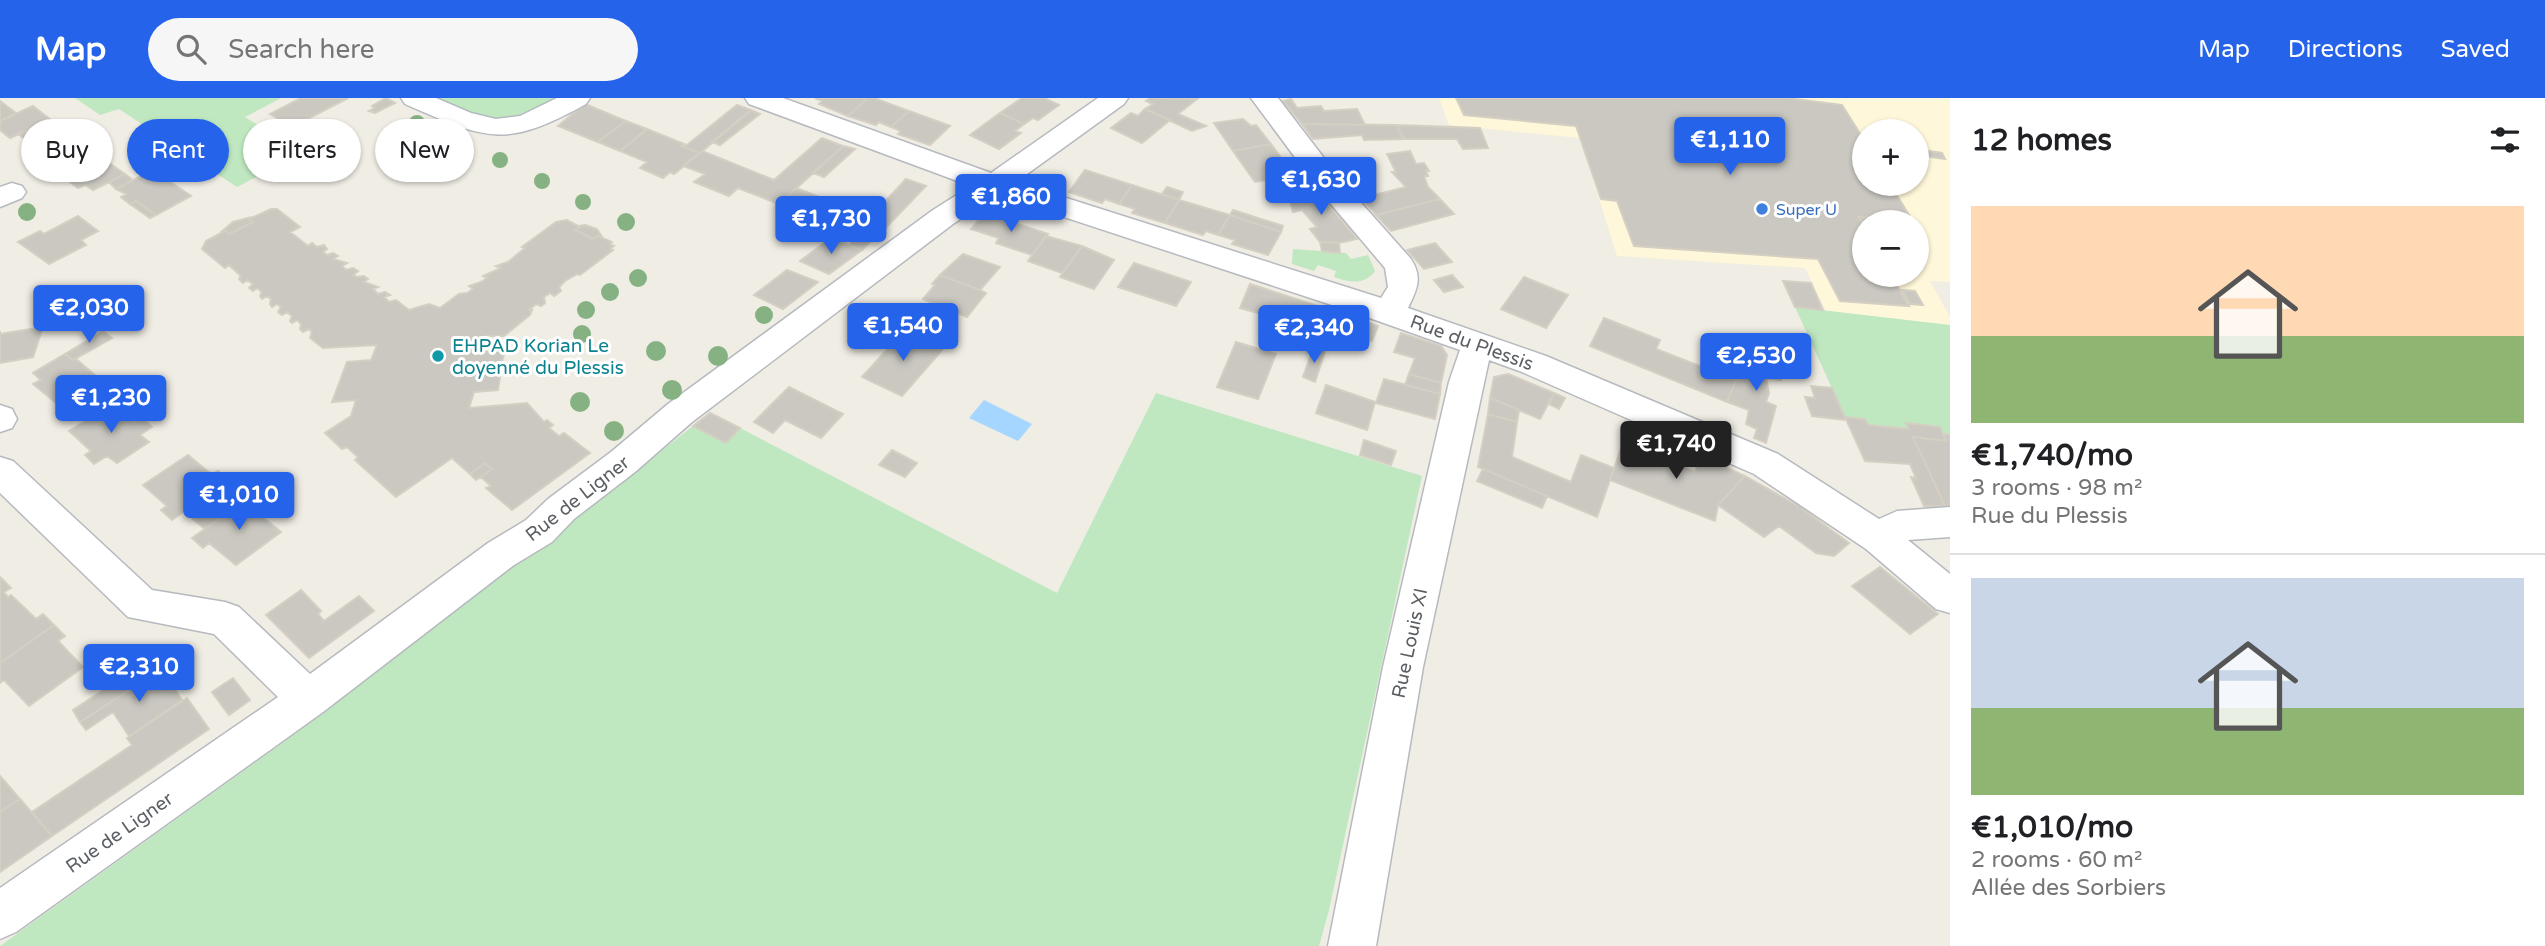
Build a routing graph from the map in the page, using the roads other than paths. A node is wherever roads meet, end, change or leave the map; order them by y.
1 (414, 98) edge
2 (577, 98) edge
3 (758, 98) edge
4 (1115, 98) edge
5 (1264, 98) edge
6 (993, 184) junction
7 (1389, 313) junction
8 (1478, 343) junction
9 (0, 471) edge
10 (1950, 522) edge
11 (1879, 538) junction
12 (1950, 597) edge
13 (308, 699) junction
14 (0, 916) edge
15 (1352, 946) edge

1 - 2 street
3 - 6 street, Rue du Plessis
4 - 6 street, Rue de Ligner
5 - 7 street
6 - 7 street, Rue du Plessis
6 - 13 street, Rue de Ligner
7 - 8 street, Rue du Plessis
8 - 11 street, Rue du Plessis
8 - 15 street, Rue Louis XI
9 - 13 street
10 - 11 street
11 - 12 street, Rue du Plessis
13 - 14 street, Rue de Ligner

